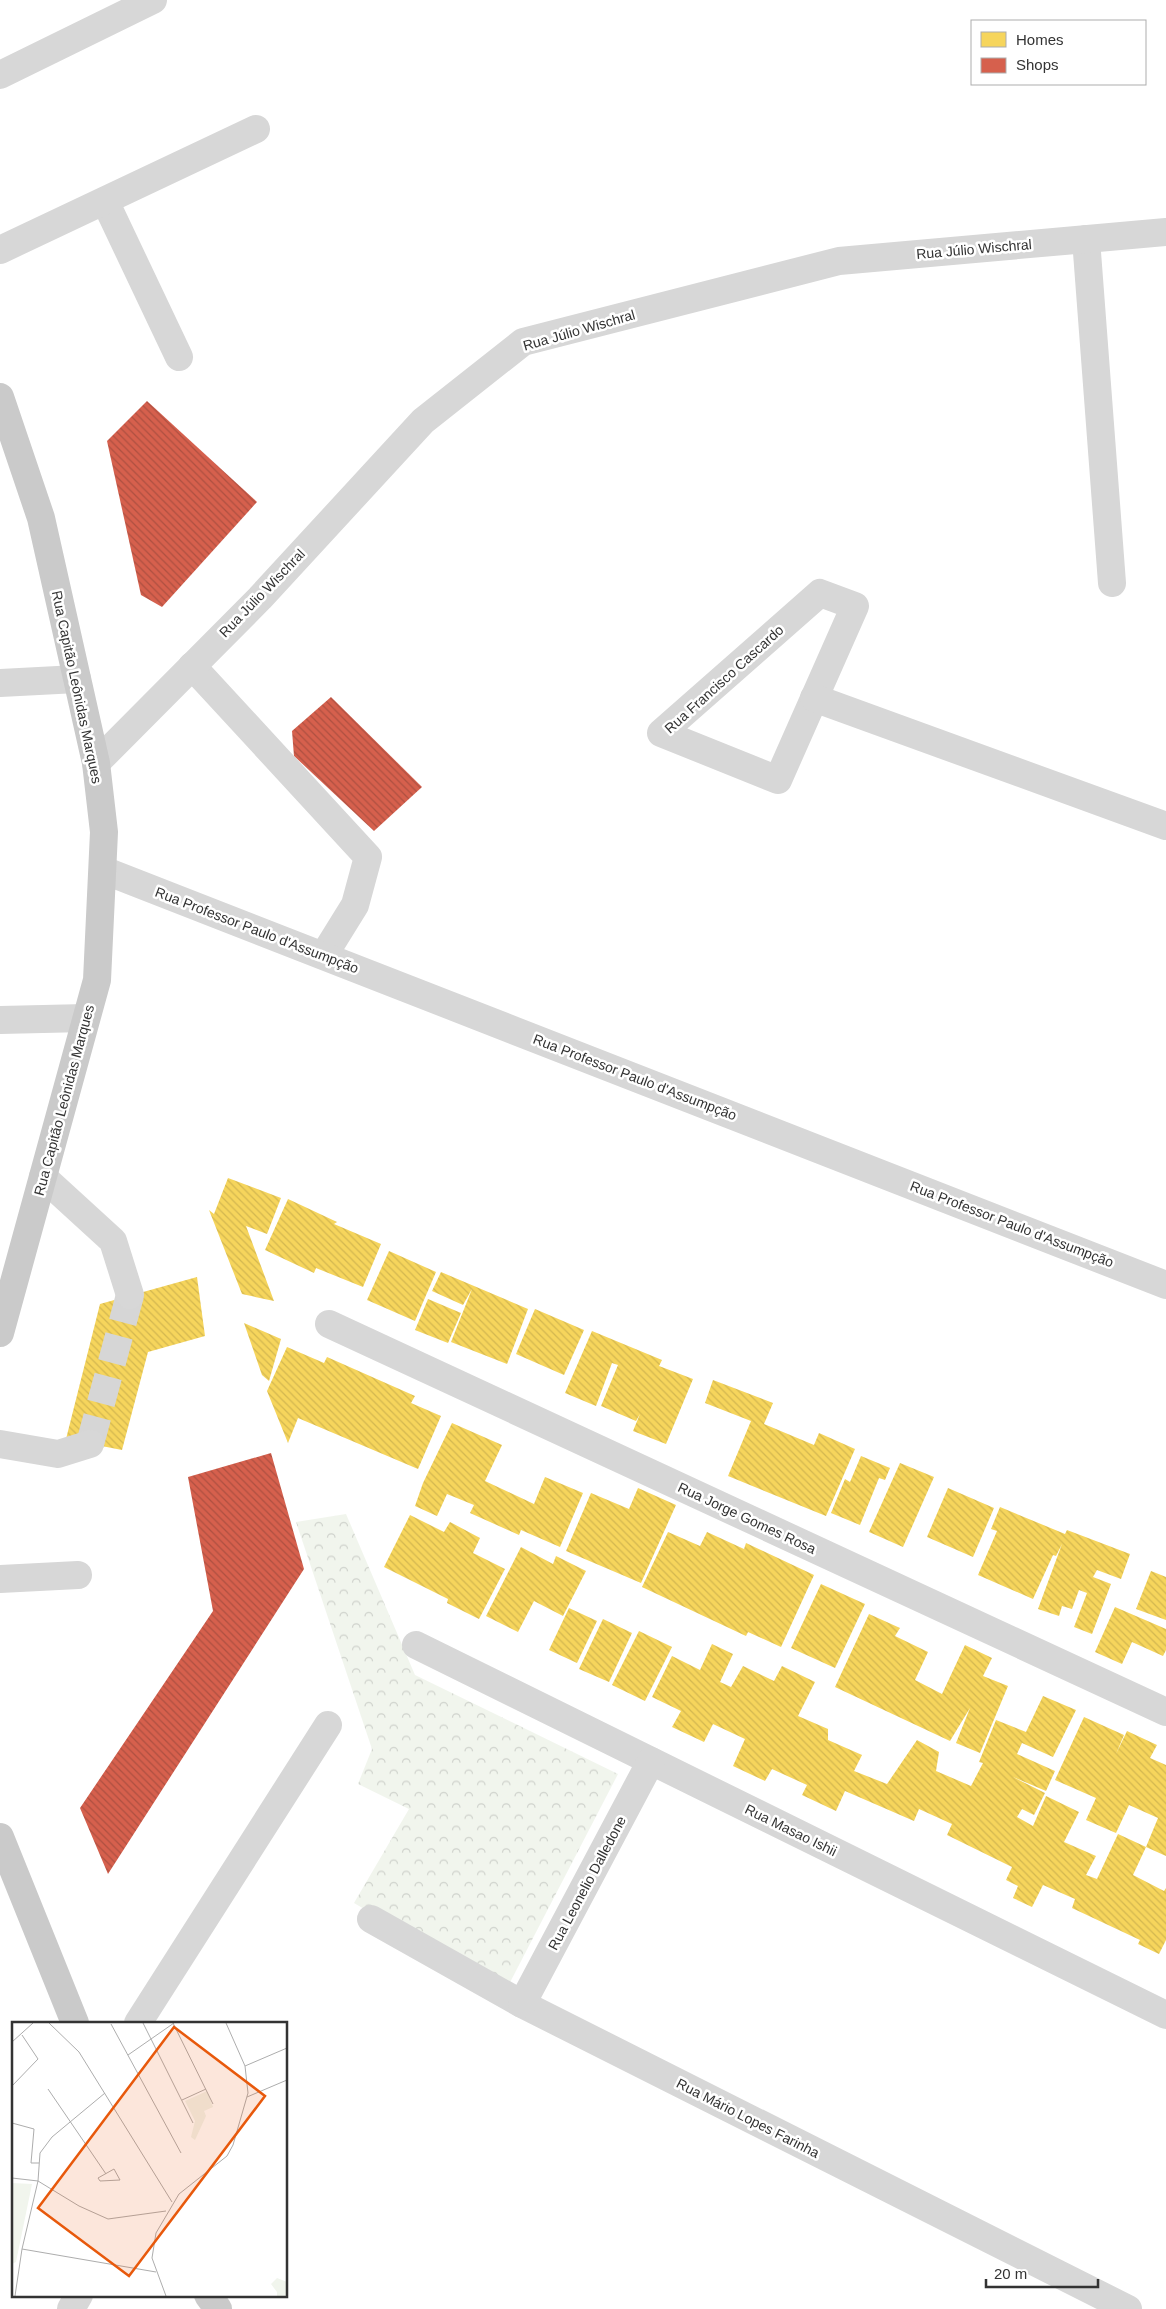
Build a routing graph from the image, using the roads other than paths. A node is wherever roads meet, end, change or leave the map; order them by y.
1 (153, 0) edge
2 (0, 75) edge
3 (256, 129) dead end
4 (105, 201) junction
5 (1166, 232) edge
6 (1086, 239) junction
7 (0, 250) edge
8 (179, 357) dead end
9 (0, 396) edge
10 (1112, 583) dead end
11 (192, 666) junction
12 (77, 679) junction
13 (0, 683) edge
14 (814, 698) junction
15 (96, 763) junction
16 (1166, 826) edge
17 (103, 870) junction
18 (324, 955) junction
19 (86, 1018) junction
20 (0, 1020) edge
21 (43, 1177) junction
22 (1166, 1285) edge
23 (130, 1295) tunnel mouth
24 (329, 1324) dead end
25 (0, 1333) edge
26 (0, 1444) edge
27 (90, 1444) dead end
28 (78, 1574) dead end
29 (0, 1579) edge
30 (416, 1645) dead end
31 (1166, 1712) edge
32 (328, 1725) dead end
33 (651, 1761) junction
34 (0, 1837) edge
35 (371, 1919) dead end
36 (522, 2004) junction
37 (1166, 2015) edge
38 (75, 2022) edge
39 (139, 2022) edge
40 (78, 2296) edge
41 (209, 2296) edge
42 (71, 2309) edge
43 (218, 2309) edge
44 (1128, 2309) edge

1 - 2 street
3 - 4 street
4 - 7 street
4 - 8 street
5 - 6 street, Rua Júlio Wischral
6 - 10 street
6 - 11 street, Rua Júlio Wischral
9 - 12 main road, Rua Capitão Leônidas Marques
11 - 15 street, Rua Júlio Wischral
11 - 18 street
12 - 13 street
12 - 15 main road, Rua Capitão Leônidas Marques
14 - 14 street, Rua Francisco Cascardo
14 - 16 street
15 - 17 main road, Rua Capitão Leônidas Marques
17 - 18 street, Rua Professor Paulo d'Assumpção
17 - 19 main road, Rua Capitão Leônidas Marques
18 - 22 street, Rua Professor Paulo d'Assumpção
19 - 20 street
19 - 21 main road, Rua Capitão Leônidas Marques
21 - 23 street
21 - 25 main road, Rua Capitão Leônidas Marques
24 - 31 street, Rua Jorge Gomes Rosa
26 - 27 street
28 - 29 street
30 - 33 street, Rua Masao Ishii
32 - 39 street
33 - 36 street, Rua Leonelio Dalledone
33 - 37 street, Rua Masao Ishii
34 - 38 main road
35 - 36 street, Rua Mário Lopes Farinha
36 - 44 street, Rua Mário Lopes Farinha
40 - 42 street
41 - 43 main road

